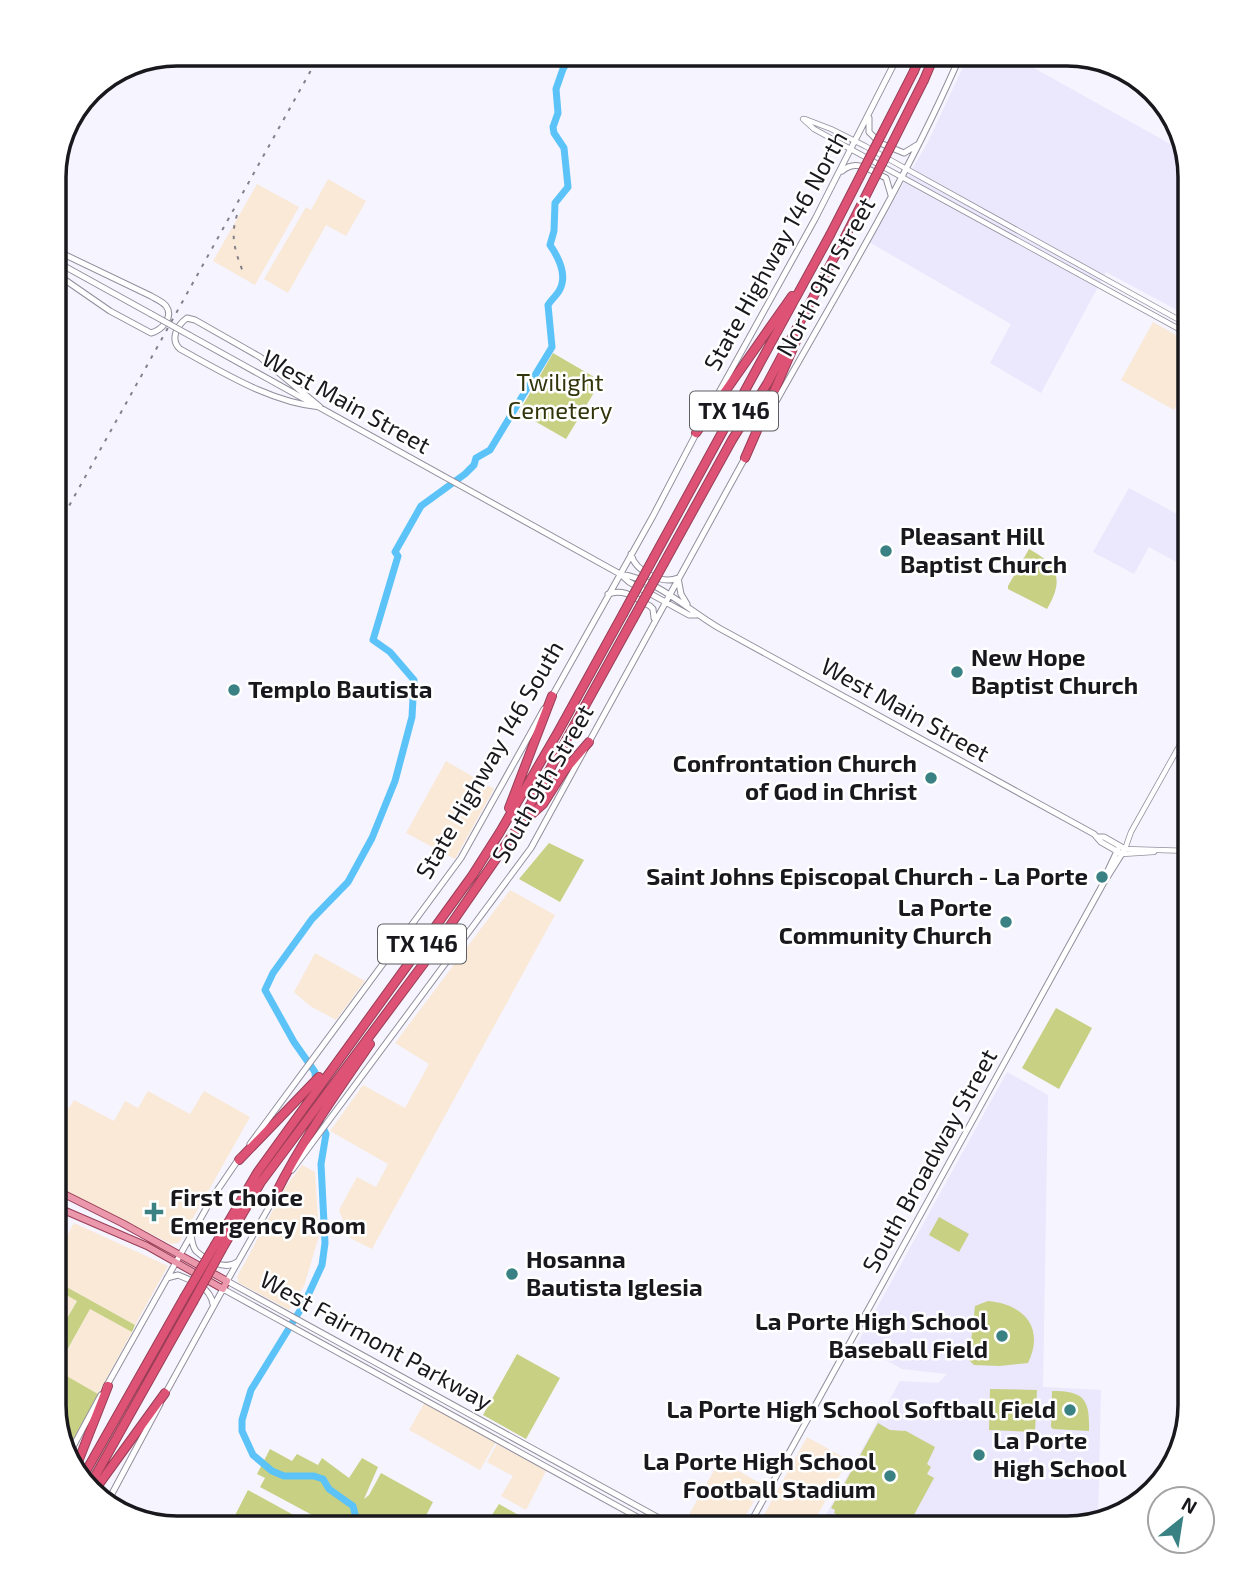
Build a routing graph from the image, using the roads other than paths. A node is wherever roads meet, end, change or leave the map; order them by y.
1 (893, 67) edge
2 (916, 67) edge
3 (930, 67) edge
4 (955, 67) edge
5 (869, 115) junction
6 (856, 141) junction
7 (920, 142) junction
8 (852, 149) junction
9 (906, 169) junction
10 (839, 173) junction
11 (902, 176) junction
12 (891, 195) junction
13 (67, 255) edge
14 (814, 265) junction
15 (67, 268) edge
16 (67, 281) edge
17 (822, 284) junction
18 (1178, 319) edge
19 (1178, 328) edge
20 (320, 407) junction
21 (696, 433) junction
22 (745, 458) junction
23 (631, 554) junction
24 (620, 574) junction
25 (678, 578) junction
26 (608, 594) junction
27 (666, 598) junction
28 (696, 615) junction
29 (655, 621) junction
30 (552, 696) junction
31 (589, 742) junction
32 (1178, 749) edge
33 (518, 827) junction
34 (500, 832) junction
35 (1121, 850) junction
36 (1178, 852) edge
37 (427, 959) junction
38 (304, 1100) junction
39 (315, 1131) junction
40 (239, 1160) junction
41 (66, 1195) edge
42 (275, 1195) joint
43 (66, 1211) edge
44 (191, 1235) junction
45 (218, 1247) junction
46 (180, 1254) junction
47 (238, 1261) junction
48 (176, 1262) junction
49 (167, 1278) junction
50 (227, 1281) junction
51 (223, 1289) junction
52 (188, 1300) junction
53 (213, 1308) junction
54 (279, 1309) junction
55 (273, 1317) junction
56 (108, 1386) junction
57 (165, 1393) junction
58 (478, 1418) junction
59 (473, 1427) junction
60 (74, 1445) edge
61 (80, 1458) edge
62 (88, 1470) edge
63 (94, 1478) edge
64 (99, 1484) edge
65 (111, 1495) edge
66 (635, 1516) edge
67 (655, 1516) edge
68 (754, 1516) edge

1 - 5 main road, State Highway 146 North
2 - 14 highway, TX 146, bridge
3 - 17 highway, TX 146, bridge
4 - 7 main road
5 - 6 main road, State Highway 146 North
5 - 7 main road
6 - 8 main road, State Highway 146 North
6 - 8 street
6 - 9 street
7 - 9 main road
8 - 10 main road, State Highway 146 North
8 - 11 street
9 - 11 main road
9 - 18 street
10 - 12 main road
10 - 21 main road, State Highway 146 North
11 - 12 main road
11 - 19 street
12 - 22 main road, North 9th Street
13 - 16 main road
14 - 21 highway
14 - 34 highway, TX 146, bridge
15 - 20 main road, West Main Street, bridge
17 - 22 highway
17 - 33 highway, TX 146, bridge
20 - 20 main road
20 - 24 main road, West Main Street
21 - 23 main road, State Highway 146 North
22 - 25 main road, North 9th Street
23 - 24 main road, State Highway 146 North
23 - 25 main road
24 - 26 main road, State Highway 146 South
24 - 27 main road, West Main Street
25 - 27 main road, North 9th Street
25 - 28 main road
26 - 29 main road
26 - 30 main road, State Highway 146 South
27 - 28 main road, West Main Street
27 - 29 main road, South 9th Street
28 - 35 main road, West Main Street
29 - 31 main road, South 9th Street
30 - 34 highway
30 - 40 main road, State Highway 146 South
31 - 33 highway
31 - 39 main road, South 9th Street
32 - 35 street
33 - 37 highway, TX 146
34 - 38 highway, TX 146
35 - 36 street
35 - 68 main road, South Broadway Street
37 - 39 highway
37 - 45 highway, TX 146
38 - 40 highway
38 - 45 highway, TX 146
39 - 42 highway
40 - 44 main road, State Highway 146 South
41 - 46 main road, West Fairmont Parkway
42 - 47 main road
43 - 48 main road, West Fairmont Parkway
44 - 46 main road, State Highway 146 South
44 - 47 main road
45 - 52 highway, TX 146, bridge
46 - 48 main road, State Highway 146 South
46 - 50 main road, West Fairmont Parkway
47 - 50 main road
48 - 49 main road, State Highway 146 South
48 - 51 main road, West Fairmont Parkway
49 - 53 main road
49 - 56 main road, State Highway 146 South
50 - 51 main road
50 - 54 main road, West Fairmont Parkway
51 - 53 main road
51 - 55 main road, West Fairmont Parkway
52 - 62 highway, TX 146
52 - 63 highway, TX 146
53 - 57 main road
54 - 55 main road
54 - 58 main road, West Fairmont Parkway
55 - 59 main road, West Fairmont Parkway
56 - 60 main road, State Highway 146 South
56 - 61 highway
57 - 64 highway
57 - 65 main road
58 - 59 main road
58 - 67 main road, West Fairmont Parkway
59 - 66 main road, West Fairmont Parkway

